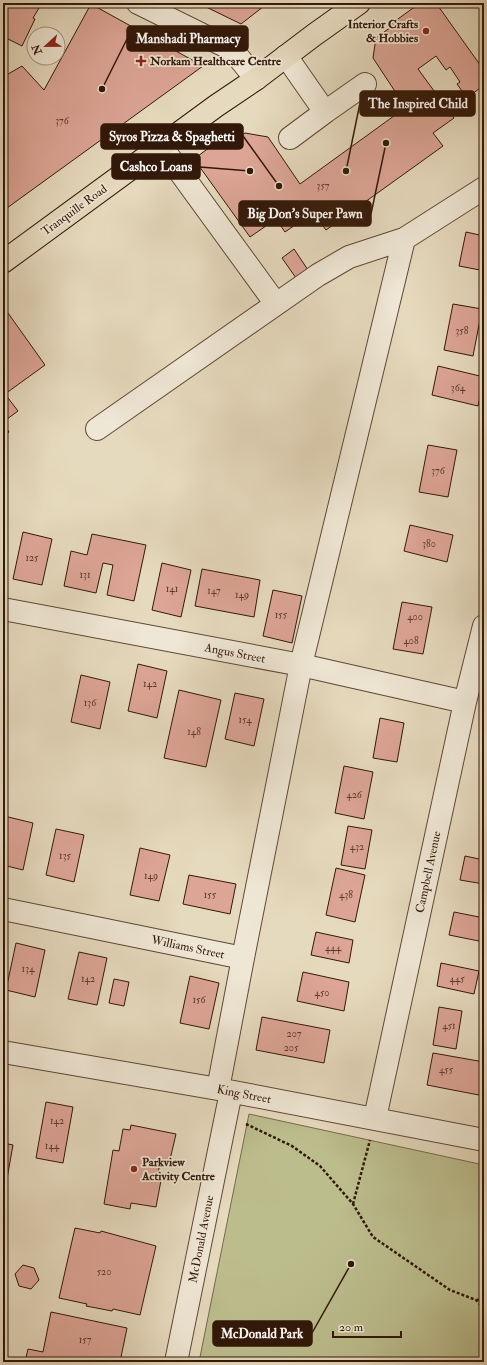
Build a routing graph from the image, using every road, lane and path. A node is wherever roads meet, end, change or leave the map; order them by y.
1 (138, 3) edge
2 (359, 3) edge
3 (286, 56) junction
4 (256, 79) junction
5 (365, 84) dead end
6 (325, 112) junction
7 (290, 138) dead end
8 (161, 146) junction
9 (484, 188) edge
10 (404, 239) junction
11 (3, 262) edge
12 (276, 304) junction
13 (97, 429) dead end
14 (3, 609) edge
15 (484, 626) edge
16 (301, 666) junction
17 (465, 702) junction
18 (3, 909) edge
19 (243, 958) junction
20 (3, 1052) edge
21 (224, 1090) junction
22 (226, 1114) junction
23 (375, 1118) junction
24 (484, 1140) edge
25 (353, 1204) junction
26 (484, 1299) edge
27 (476, 1300) junction
28 (484, 1309) edge
29 (176, 1362) edge

1 - 4 street
2 - 3 main road, Tranquille Road
3 - 4 main road, Tranquille Road
3 - 6 street
4 - 8 main road, Tranquille Road
5 - 6 street
6 - 7 street
8 - 11 main road, Tranquille Road
8 - 12 street
9 - 10 street
10 - 12 street
10 - 16 street
12 - 13 street
14 - 16 street, Angus Street
15 - 17 street, Campbell Avenue
16 - 17 street, Angus Street
16 - 19 street
17 - 23 street, Campbell Avenue
18 - 19 street, Williams Street
19 - 21 street
20 - 21 street, King Street
21 - 22 street, McDonald Avenue
21 - 23 street, King Street
22 - 25 path
22 - 29 street, McDonald Avenue
23 - 24 street, King Street
23 - 25 path
25 - 27 path
26 - 27 path
27 - 28 path

